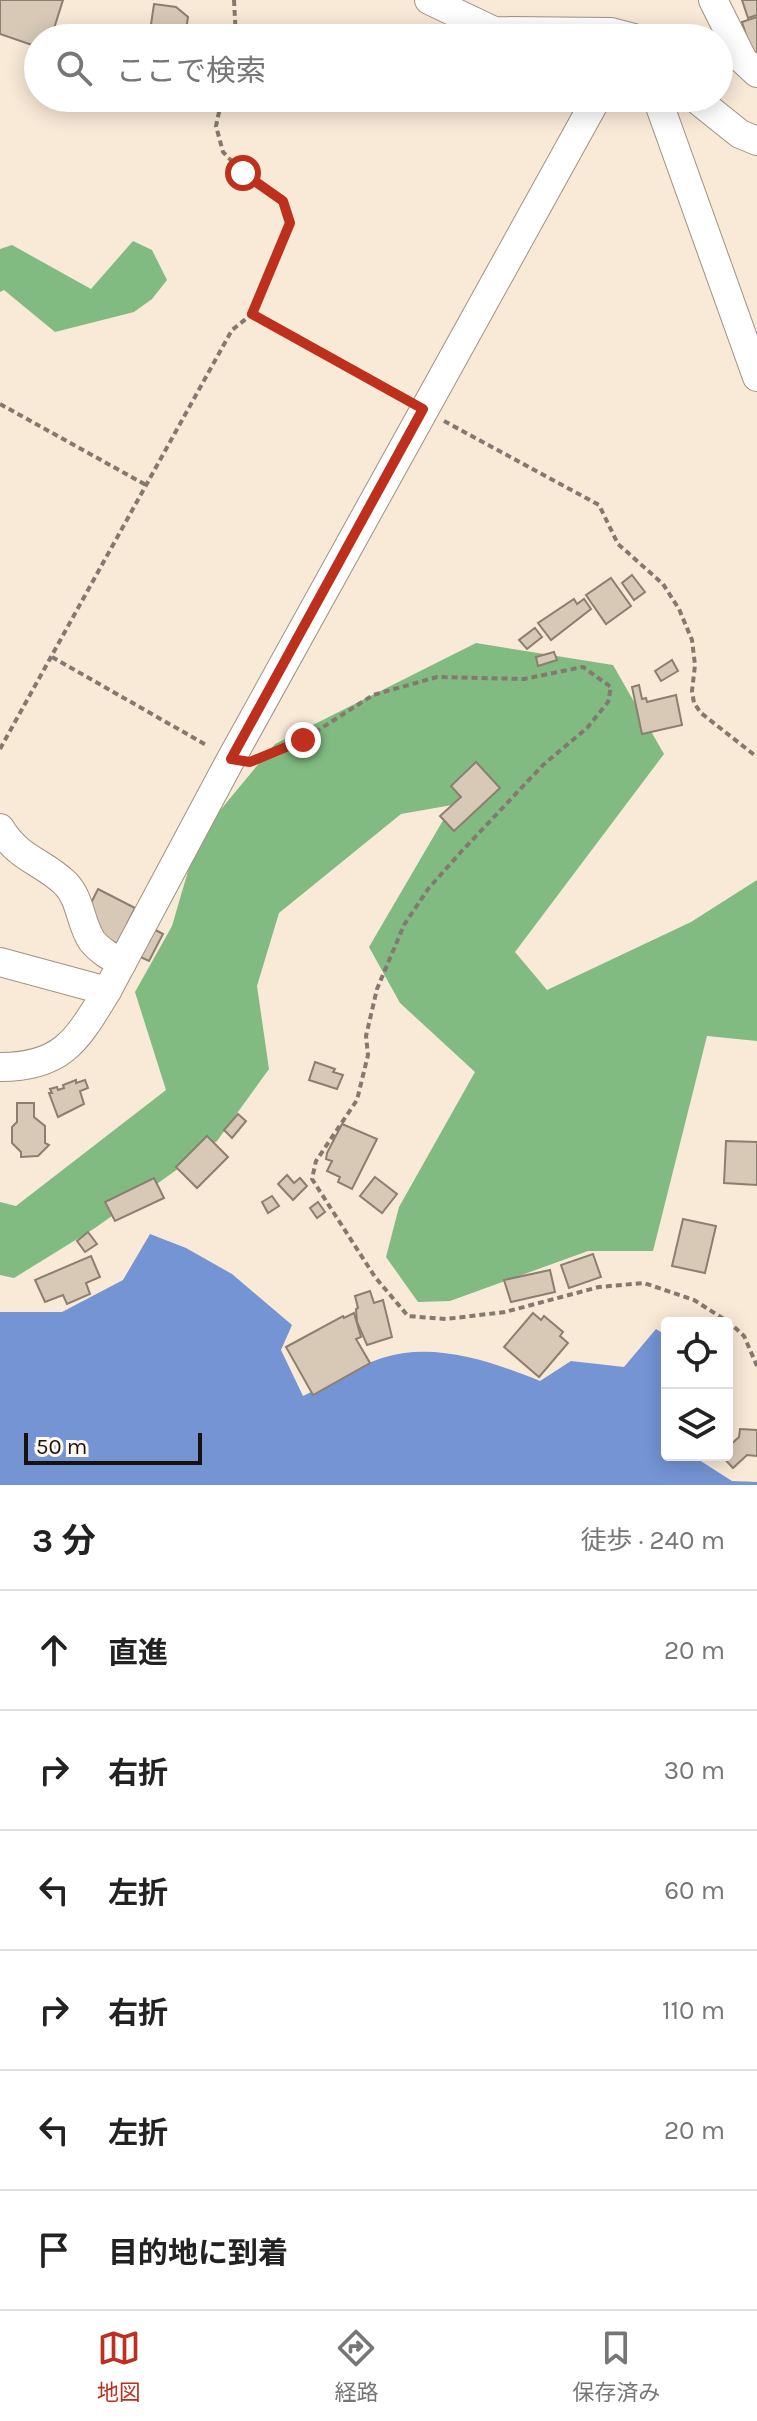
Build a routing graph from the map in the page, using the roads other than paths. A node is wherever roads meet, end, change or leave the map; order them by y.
1 (429, 0) edge
2 (713, 0) edge
3 (479, 24) edge
4 (725, 24) edge
5 (733, 40) edge
6 (757, 73) edge
7 (589, 112) edge
8 (662, 112) edge
9 (712, 112) edge
10 (757, 141) edge
11 (757, 377) edge
12 (0, 828) edge
13 (0, 962) edge
14 (122, 963) junction
15 (107, 991) junction
16 (0, 1067) edge

1 - 3 street
2 - 4 street
5 - 6 street
7 - 14 street
8 - 11 street
9 - 10 street
12 - 14 street
13 - 15 street
14 - 15 street
15 - 16 street

